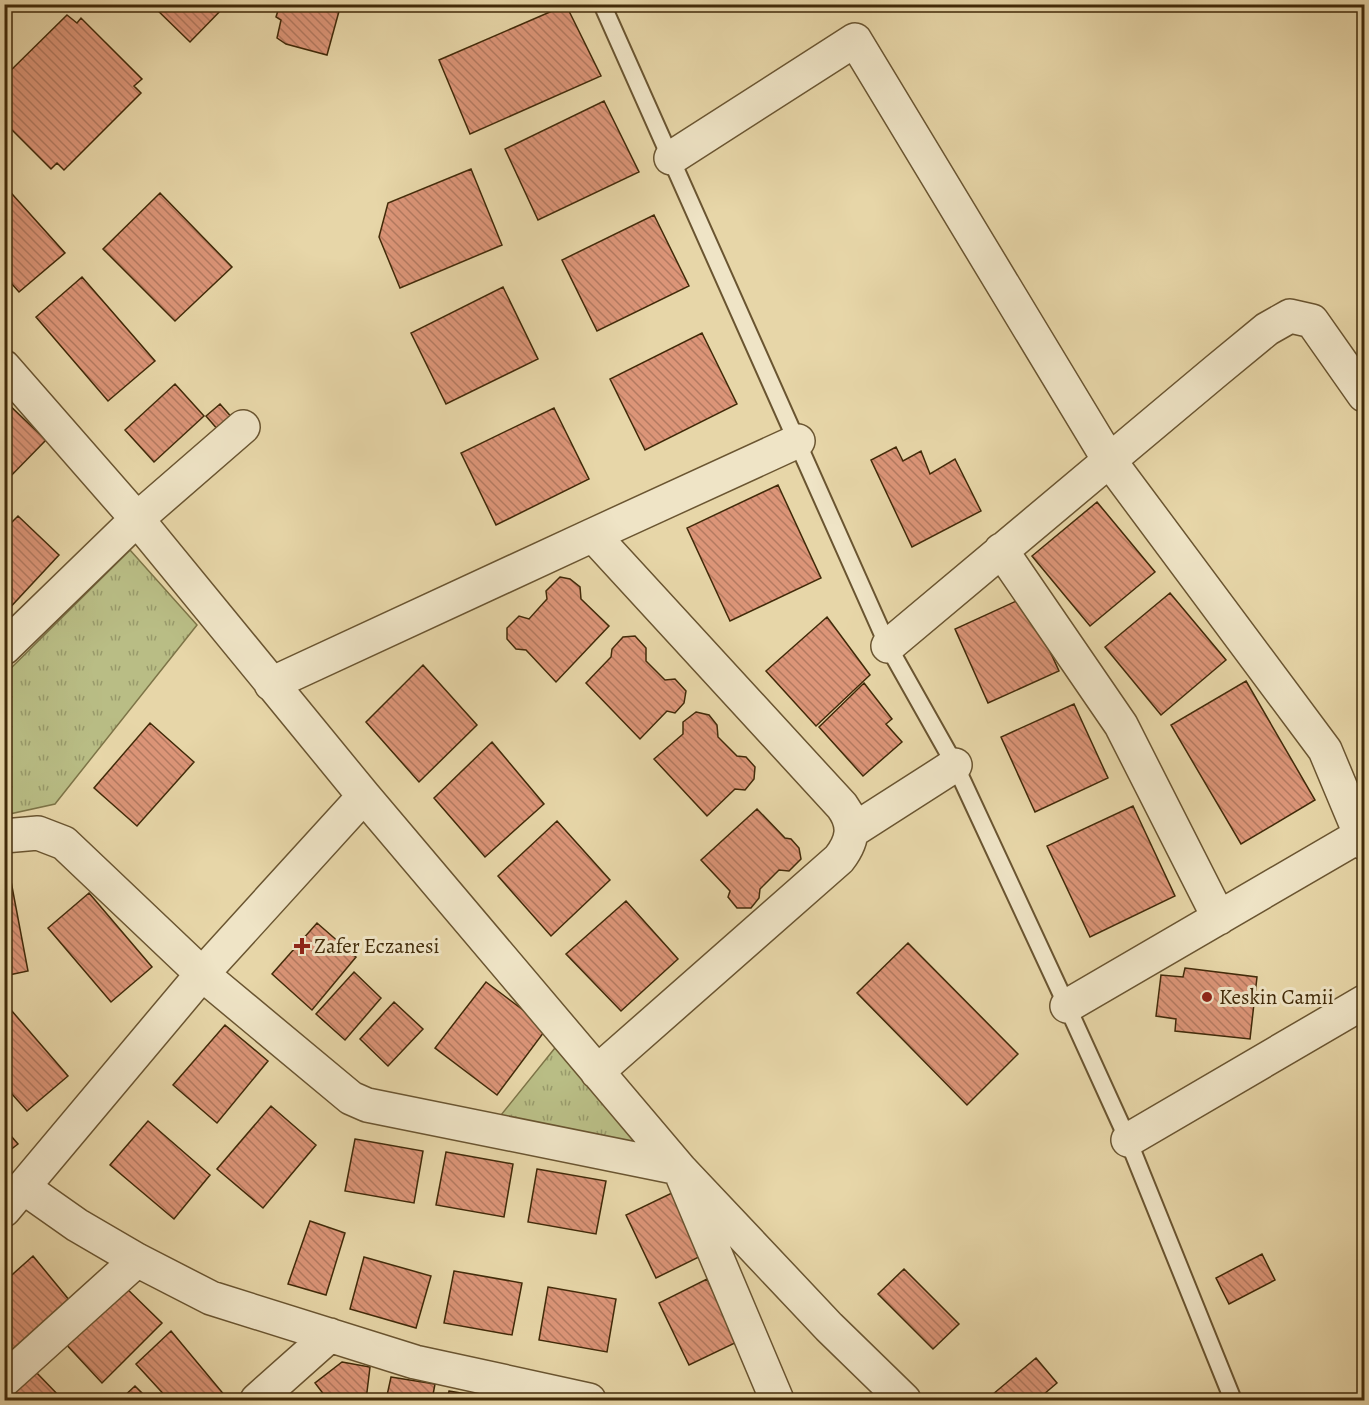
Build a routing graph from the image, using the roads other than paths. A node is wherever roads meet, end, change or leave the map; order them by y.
1 (602, 4) edge
2 (671, 158) junction
3 (4, 367) edge
4 (1365, 395) edge
5 (243, 427) dead end
6 (798, 441) junction
7 (1109, 460) junction
8 (137, 519) junction
9 (592, 535) junction
10 (1001, 550) junction
11 (888, 646) junction
12 (4, 648) edge
13 (271, 684) junction
14 (955, 765) junction
15 (364, 796) junction
16 (852, 831) junction
17 (4, 837) edge
18 (1363, 837) edge
19 (1219, 918) junction
20 (202, 974) junction
21 (1365, 1002) edge
22 (1067, 1006) junction
23 (597, 1072) junction
24 (1128, 1140) junction
25 (679, 1168) junction
26 (14, 1199) edge
27 (137, 1260) junction
28 (330, 1335) junction
29 (4, 1380) edge
30 (257, 1401) edge
31 (589, 1401) edge
32 (777, 1401) edge
33 (904, 1401) edge
34 (1233, 1401) edge

1 - 2 lane
2 - 6 lane
2 - 7 street
3 - 8 street
4 - 7 street
5 - 8 street
6 - 9 street
6 - 11 lane
7 - 10 street
7 - 18 street
8 - 12 street
8 - 13 street
9 - 13 street
9 - 16 street
10 - 11 street
10 - 19 street
11 - 14 lane
13 - 15 street
14 - 16 street
14 - 22 lane
15 - 20 street
15 - 23 street
16 - 23 street
17 - 20 street
18 - 19 street
19 - 22 street
20 - 25 street
20 - 26 street
21 - 24 street
22 - 24 lane
23 - 25 street
24 - 34 lane
25 - 32 street
25 - 33 street
26 - 27 street
27 - 28 street
27 - 29 street
28 - 30 street
28 - 31 street

